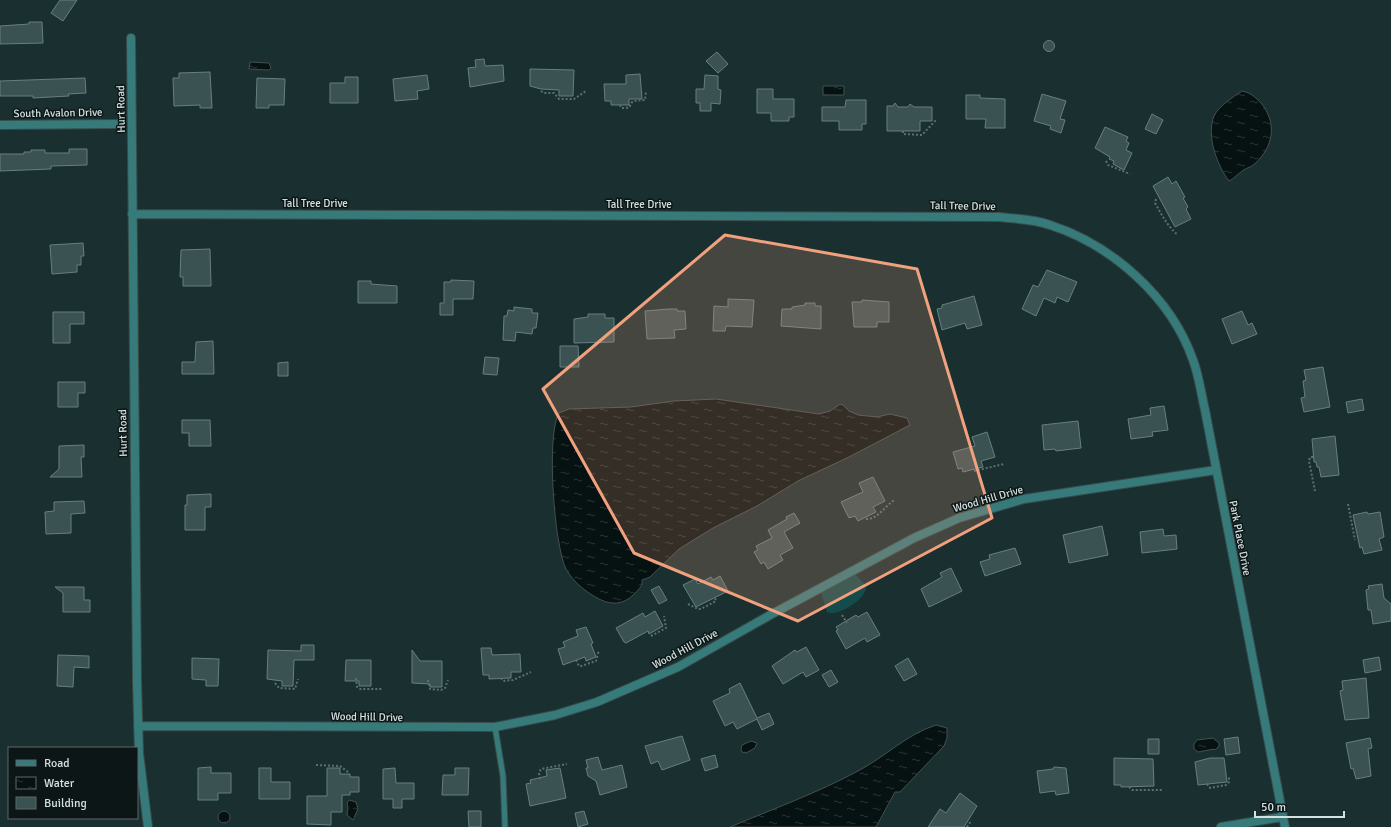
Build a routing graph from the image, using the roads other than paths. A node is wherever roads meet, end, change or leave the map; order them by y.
1 (131, 38) dead end
2 (117, 124) dead end
3 (0, 125) edge
4 (132, 214) junction
5 (1132, 271) joint
6 (1216, 470) junction
7 (138, 726) junction
8 (495, 727) junction
9 (1282, 817) junction
10 (148, 827) edge
11 (505, 827) edge
12 (1221, 827) edge
13 (1285, 827) edge

1 - 4 street, Hurt Road
2 - 3 street, South Avalon Drive
4 - 5 street, Tall Tree Drive
4 - 7 street, Hurt Road
5 - 6 street, Park Place Drive
6 - 8 street, Wood Hill Drive
6 - 9 street, Park Place Drive
7 - 8 street, Wood Hill Drive
7 - 10 street, Hurt Road
8 - 11 lane
9 - 12 street
9 - 13 street, Park Place Drive

